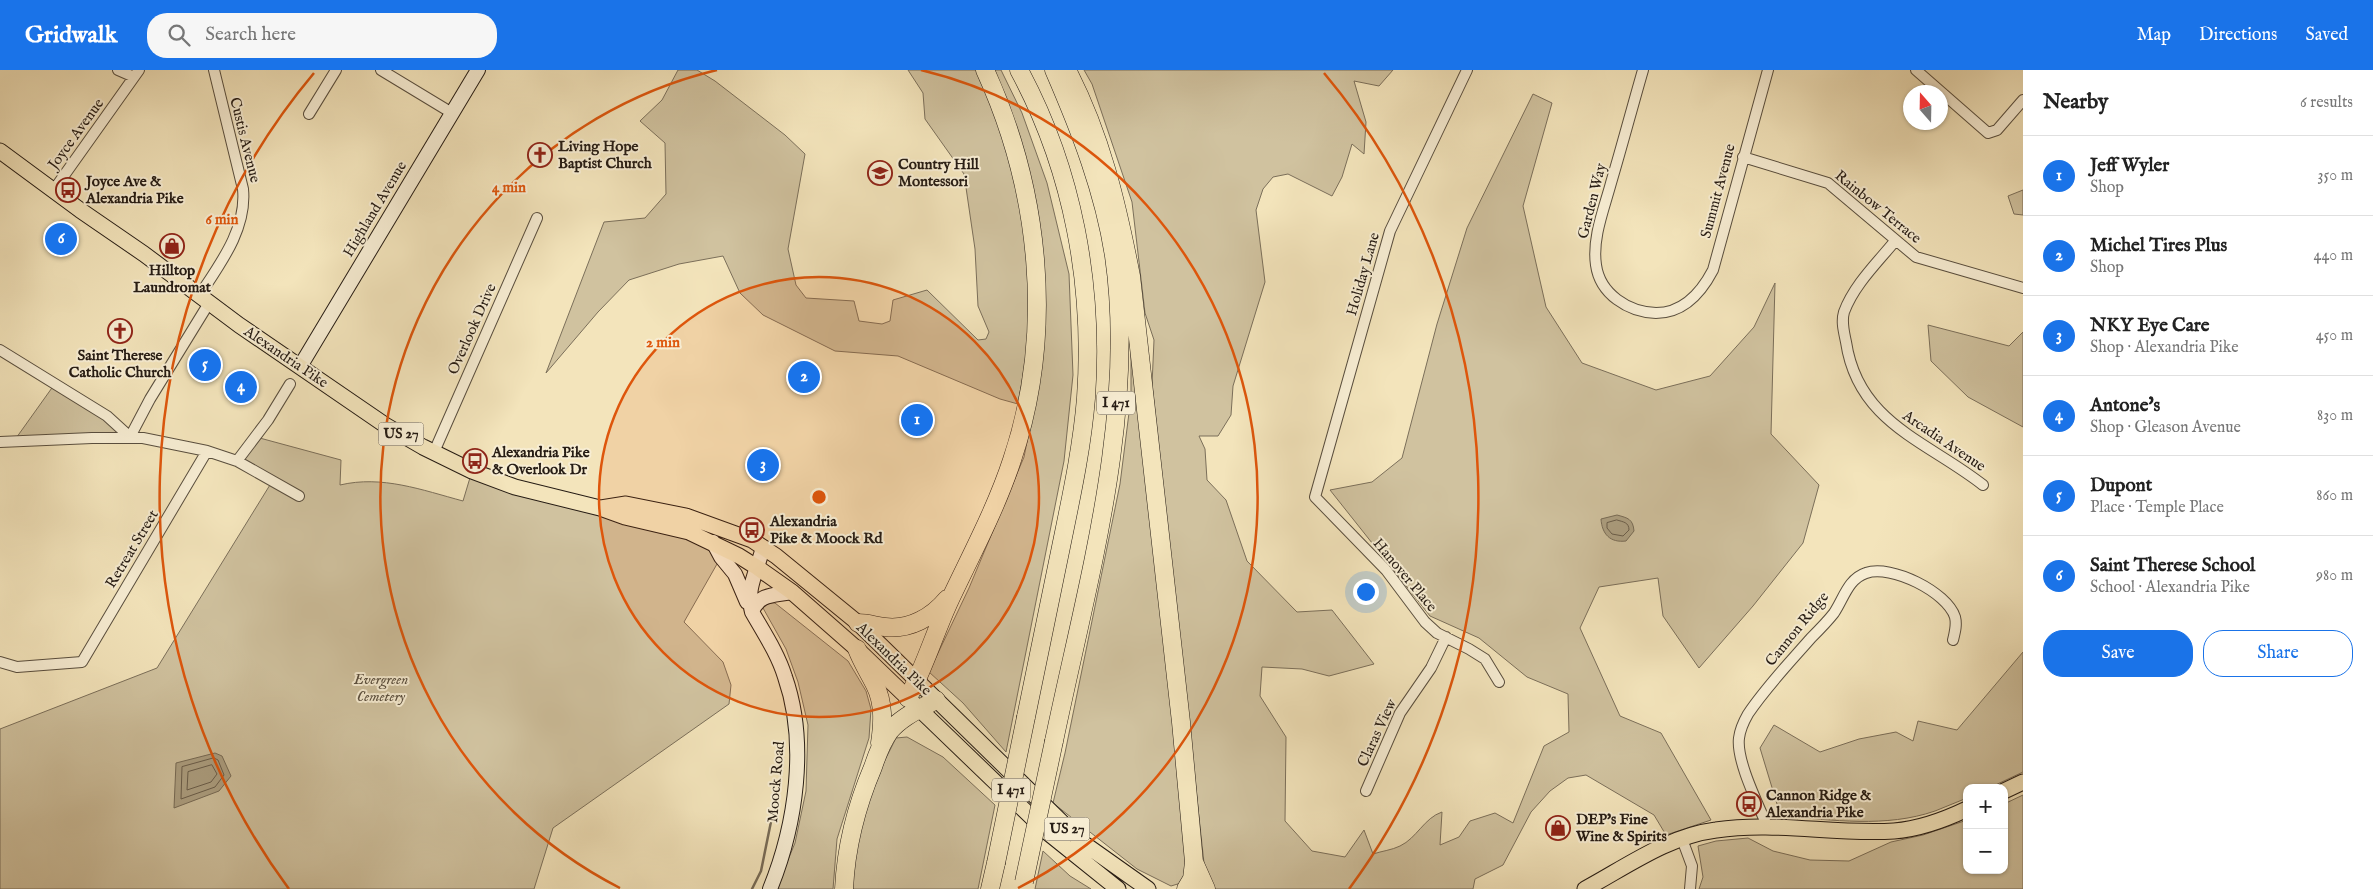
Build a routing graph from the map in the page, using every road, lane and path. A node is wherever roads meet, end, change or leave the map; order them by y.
1 (118, 70) edge
2 (214, 70) edge
3 (336, 70) edge
4 (381, 70) edge
5 (478, 70) edge
6 (984, 70) edge
7 (1019, 70) edge
8 (1054, 70) edge
9 (1066, 70) edge
10 (1467, 70) edge
11 (1643, 70) edge
12 (1768, 70) edge
13 (1916, 70) edge
14 (136, 74) edge
15 (2023, 100) edge
16 (452, 112) junction
17 (309, 114) dead end
18 (0, 151) edge
19 (1743, 157) junction
20 (53, 190) junction
21 (537, 218) dead end
22 (1895, 241) junction
23 (2023, 288) edge
24 (204, 300) junction
25 (1678, 307) joint
26 (1, 353) edge
27 (298, 370) junction
28 (290, 384) dead end
29 (130, 437) junction
30 (0, 442) edge
31 (207, 451) junction
32 (434, 452) junction
33 (237, 461) junction
34 (1983, 485) dead end
35 (299, 496) dead end
36 (1315, 497) joint
37 (600, 508) junction
38 (713, 542) junction
39 (770, 552) junction
40 (758, 568) junction
41 (955, 589) junction
42 (792, 592) junction
43 (752, 612) junction
44 (858, 623) junction
45 (1446, 637) junction
46 (1953, 640) dead end
47 (857, 649) junction
48 (0, 662) edge
49 (917, 681) junction
50 (1499, 682) dead end
51 (936, 700) junction
52 (914, 704) junction
53 (880, 750) junction
54 (2023, 782) edge
55 (2008, 789) edge
56 (1366, 792) dead end
57 (1963, 811) edge
58 (1768, 828) junction
59 (1682, 839) junction
60 (1194, 862) junction
61 (1024, 885) edge
62 (770, 889) edge
63 (844, 889) edge
64 (990, 889) edge
65 (1118, 889) edge
66 (1148, 889) edge
67 (1186, 889) edge
68 (1206, 889) edge
69 (1585, 889) edge
70 (1690, 889) edge

1 - 14 street
2 - 24 street, Custis Avenue
3 - 17 street
4 - 16 street
5 - 16 main road, Highland Avenue
6 - 41 highway
7 - 64 highway, I 471, bridge
8 - 61 highway, I 471, bridge
9 - 60 highway
10 - 36 street, Holiday Lane
11 - 25 street, Garden Way
12 - 19 street, Summit Avenue
13 - 15 street
14 - 20 street, Joyce Avenue
16 - 27 main road, Highland Avenue
18 - 20 main road, Alexandria Pike / US 27
19 - 22 street, Rainbow Terrace
19 - 25 street, Summit Avenue
20 - 24 main road, Alexandria Pike / US 27
21 - 32 street, Overlook Drive
22 - 23 street, Rainbow Terrace
22 - 34 street, Arcadia Avenue
24 - 27 main road, Alexandria Pike / US 27
24 - 29 street, Custis Avenue
26 - 29 street
27 - 32 main road, Alexandria Pike / US 27
28 - 33 street
29 - 30 street
29 - 31 street
31 - 33 street
31 - 48 street, Retreat Street
32 - 37 main road, Alexandria Pike / US 27
33 - 35 street
36 - 45 street, Hanover Place
37 - 38 main road, Alexandria Pike / US 27
37 - 39 main road, Alexandria Pike / US 27
38 - 40 main road, Alexandria Pike / US 27
38 - 43 main road
39 - 40 main road
39 - 44 main road, Alexandria Pike / US 27
40 - 42 main road, Alexandria Pike / US 27
40 - 43 main road, Moock Road
41 - 44 highway
41 - 49 highway
42 - 43 main road
42 - 47 main road, Alexandria Pike / US 27
43 - 62 main road, Moock Road
44 - 49 main road, Alexandria Pike / US 27
45 - 50 street, Hanover Place
45 - 56 street, Claras View
46 - 58 street, Cannon Ridge
47 - 52 main road, Alexandria Pike / US 27
47 - 53 highway
49 - 51 main road, Alexandria Pike / US 27
49 - 52 highway
51 - 52 highway
51 - 66 main road, Alexandria Pike / US 27
52 - 53 highway
52 - 65 main road, Alexandria Pike / US 27
53 - 63 highway
54 - 55 main road
57 - 58 main road
58 - 59 main road
59 - 69 main road
59 - 70 street
60 - 67 highway
60 - 68 highway

